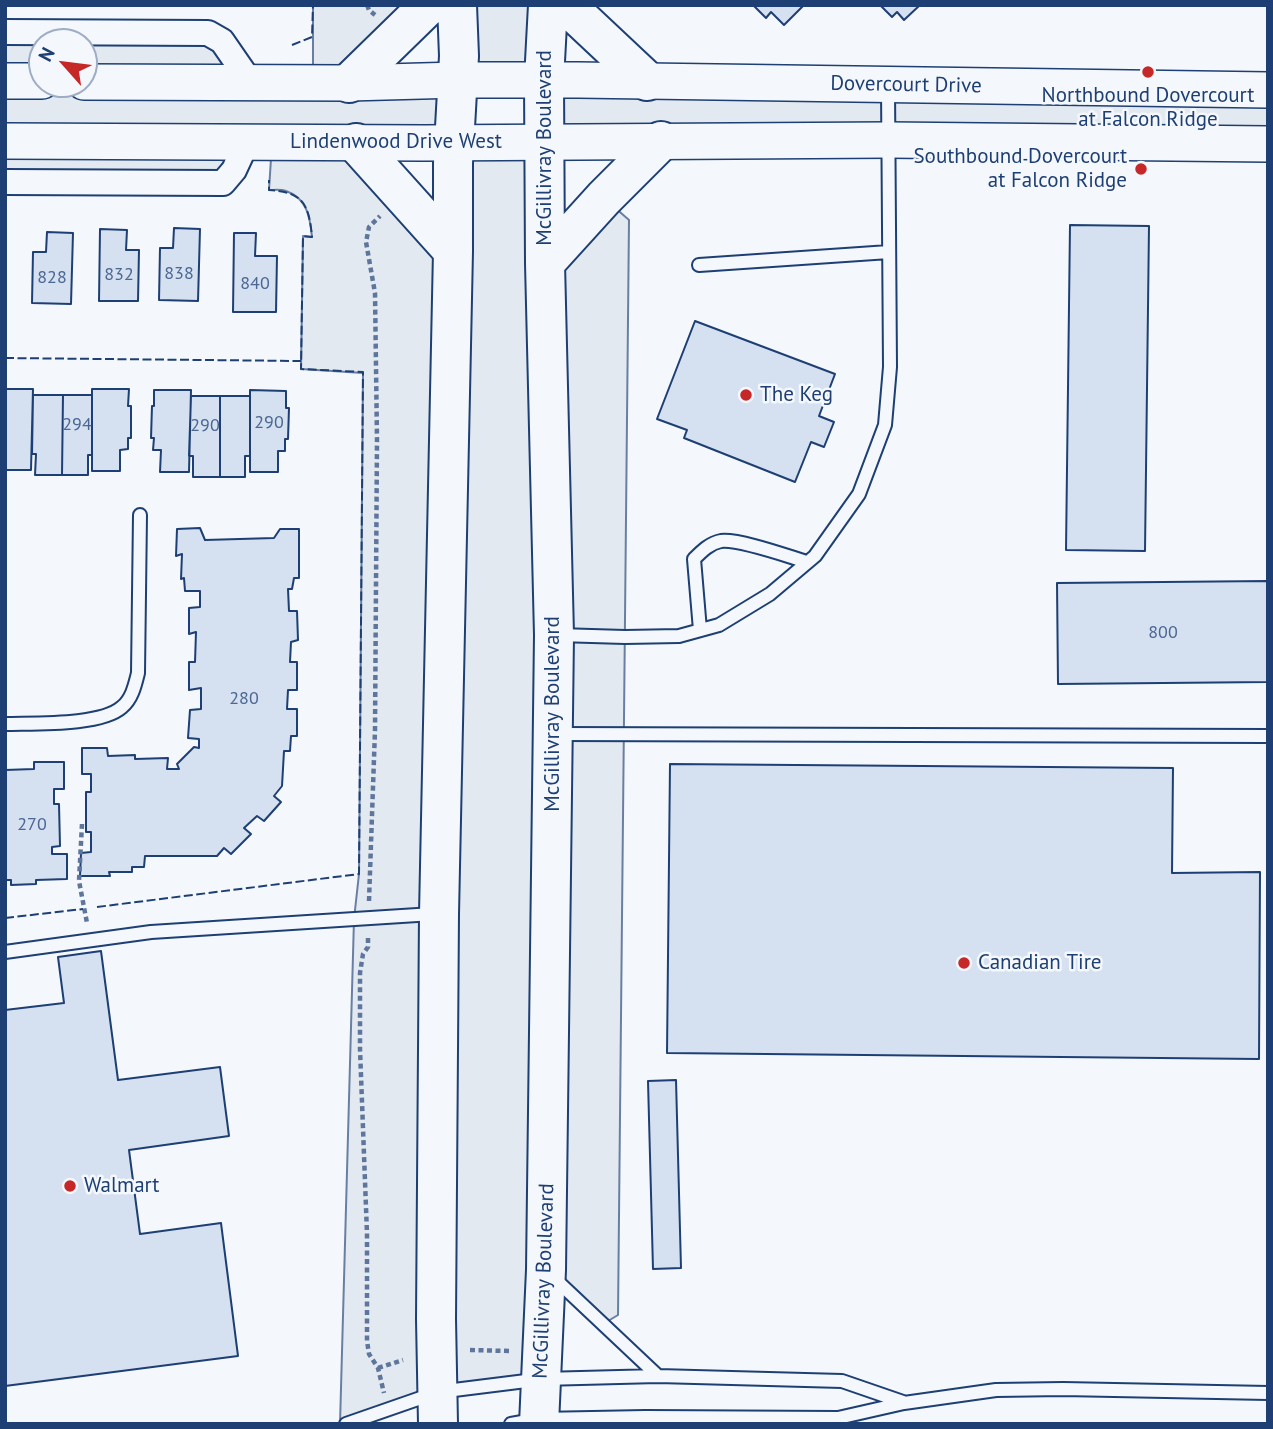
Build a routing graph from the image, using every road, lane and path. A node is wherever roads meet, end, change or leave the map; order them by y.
1 (429, 5) edge
2 (457, 5) edge
3 (548, 5) edge
4 (566, 5) edge
5 (5, 32) edge
6 (458, 80) junction
7 (544, 80) junction
8 (5, 81) edge
9 (28, 81) edge
10 (647, 81) junction
11 (98, 82) edge
12 (251, 83) junction
13 (349, 83) junction
14 (888, 85) junction
15 (1268, 90) edge
16 (889, 140) junction
17 (5, 141) edge
18 (661, 141) junction
19 (247, 142) junction
20 (545, 142) junction
21 (356, 143) junction
22 (454, 143) junction
23 (1268, 144) edge
24 (5, 182) edge
25 (380, 216) dead end
26 (453, 251) junction
27 (889, 252) junction
28 (545, 263) junction
29 (699, 265) dead end
30 (140, 515) dead end
31 (807, 562) junction
32 (701, 630) junction
33 (554, 635) junction
34 (5, 724) edge
35 (553, 734) junction
36 (1268, 736) edge
37 (82, 824) dead end
38 (439, 914) junction
39 (368, 918) junction
40 (91, 941) junction
41 (5, 952) edge
42 (546, 1270) junction
43 (437, 1349) junction
44 (542, 1365) junction
45 (658, 1376) junction
46 (1268, 1393) edge
47 (904, 1403) junction
48 (438, 1408) edge
49 (641, 1420) edge
50 (530, 1422) edge
51 (346, 1424) edge

1 - 13 main road
2 - 6 main road
3 - 7 main road, McGillivray Boulevard
4 - 10 main road
5 - 12 street
6 - 7 street
6 - 13 street
6 - 22 main road
7 - 10 street, Dovercourt Drive
7 - 20 main road, McGillivray Boulevard
8 - 9 street
10 - 14 street, Dovercourt Drive
11 - 12 street
12 - 13 street
14 - 15 street, Dovercourt Drive
14 - 16 lane
16 - 18 street
16 - 23 street
16 - 27 lane
17 - 19 street, Lindenwood Drive West
18 - 20 street
18 - 28 main road
19 - 21 street, Lindenwood Drive West
19 - 24 street
20 - 22 street, Lindenwood Drive West
20 - 28 main road, McGillivray Boulevard
21 - 22 street, Lindenwood Drive West
21 - 26 main road
22 - 26 main road
25 - 39 path
26 - 38 main road
27 - 29 lane
27 - 31 lane
28 - 33 main road, McGillivray Boulevard
30 - 34 lane
31 - 32 lane
31 - 32 lane
32 - 33 lane
33 - 35 main road, McGillivray Boulevard
35 - 36 lane
35 - 42 main road, McGillivray Boulevard
37 - 40 path
38 - 39 lane
38 - 43 main road
39 - 40 lane
39 - 43 path
40 - 41 lane
42 - 44 main road, McGillivray Boulevard
42 - 45 lane
43 - 44 path
43 - 48 main road
44 - 45 lane
44 - 48 lane
44 - 50 main road, McGillivray Boulevard
45 - 47 lane
46 - 47 lane
47 - 49 lane
48 - 51 lane
49 - 50 lane

